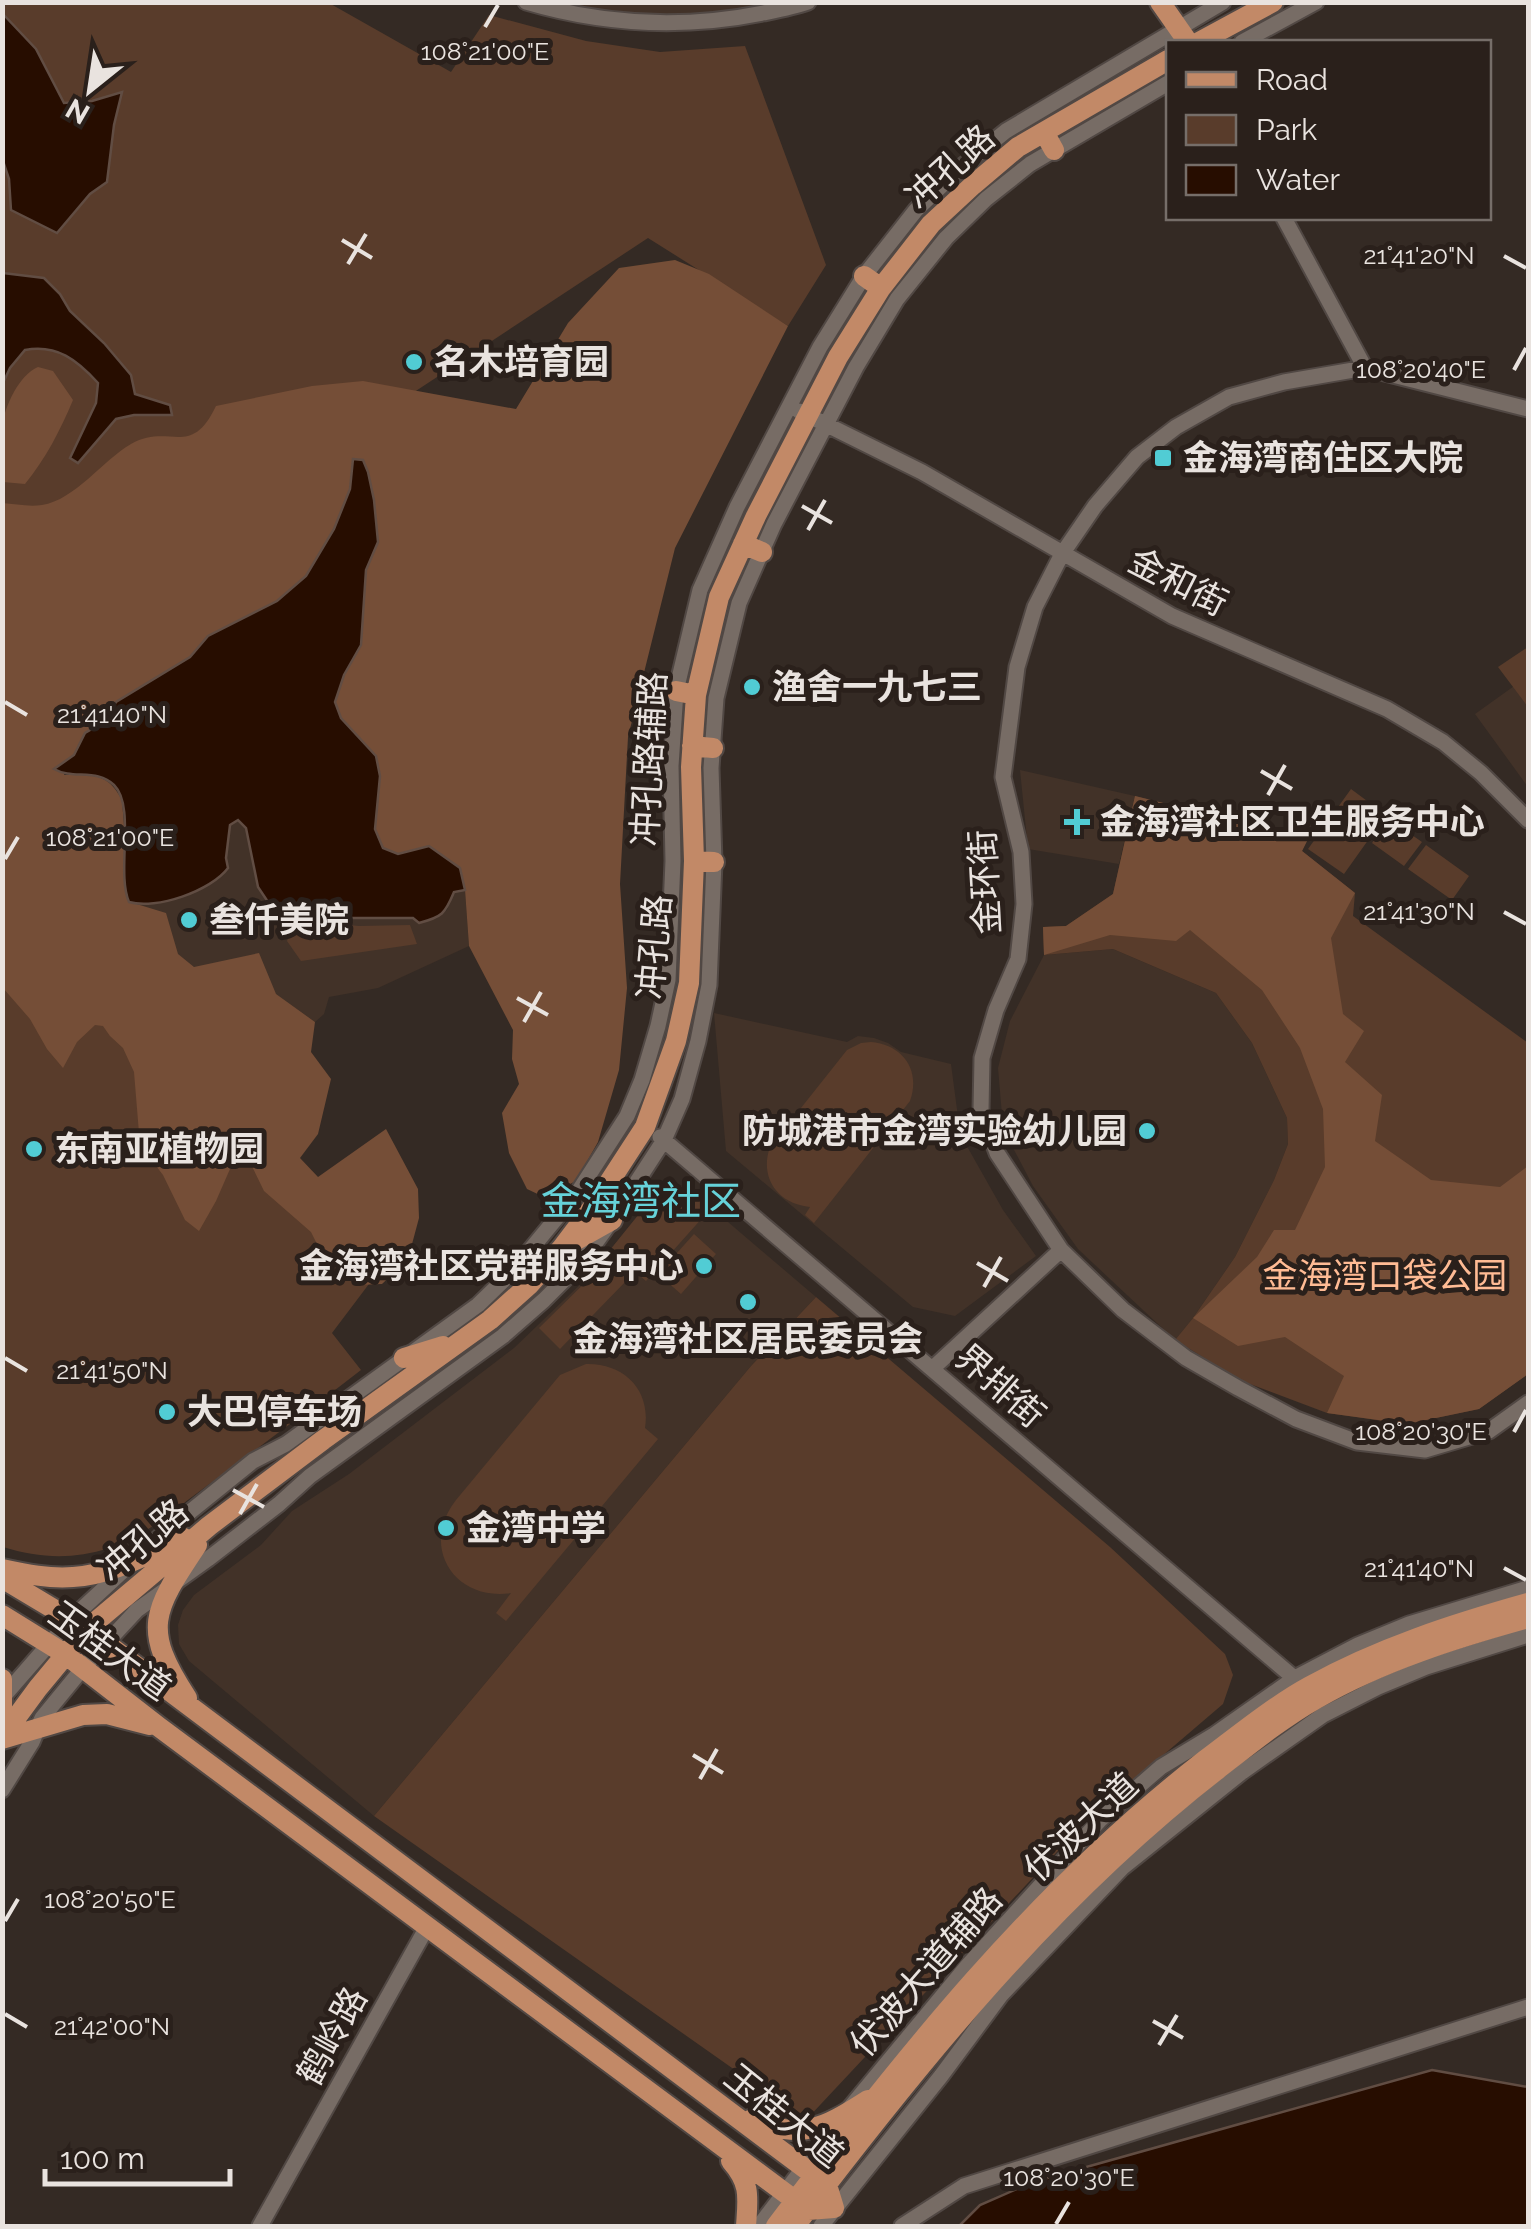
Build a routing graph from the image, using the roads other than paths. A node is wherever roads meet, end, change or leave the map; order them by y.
1 (526, 2) edge
2 (808, 2) edge
3 (1160, 2) edge
4 (1222, 2) edge
5 (1274, 2) edge
6 (1316, 2) edge
7 (1184, 35) edge
8 (1203, 40) edge
9 (1246, 40) edge
10 (1166, 45) edge
11 (1166, 61) edge
12 (1166, 85) edge
13 (1049, 141) junction
14 (1285, 220) edge
15 (872, 282) junction
16 (1365, 368) junction
17 (1528, 409) edge
18 (809, 416) junction
19 (752, 548) junction
20 (1062, 554) junction
21 (686, 693) junction
22 (702, 748) junction
23 (1528, 820) edge
24 (704, 862) junction
25 (627, 1116) junction
26 (645, 1127) junction
27 (664, 1140) junction
28 (612, 1220) junction
29 (561, 1249) junction
30 (1062, 1250) junction
31 (460, 1342) junction
32 (404, 1358) junction
33 (933, 1368) junction
34 (1528, 1403) edge
35 (209, 1526) junction
36 (136, 1559) junction
37 (2, 1568) edge
38 (2, 1578) edge
39 (168, 1587) junction
40 (1528, 1588) edge
41 (1528, 1603) edge
42 (1488, 1606) junction
43 (2, 1615) edge
44 (1528, 1618) edge
45 (79, 1624) junction
46 (1528, 1634) edge
47 (106, 1642) junction
48 (57, 1649) junction
49 (83, 1668) junction
50 (2, 1679) edge
51 (1310, 1695) junction
52 (3, 1697) edge
53 (195, 1710) junction
54 (2, 1714) edge
55 (159, 1727) junction
56 (38, 1728) junction
57 (2, 1738) edge
58 (2, 1790) edge
59 (428, 1927) junction
60 (1528, 2007) edge
61 (940, 2010) junction
62 (882, 2092) junction
63 (732, 2114) junction
64 (843, 2116) junction
65 (714, 2140) junction
66 (816, 2176) junction
67 (834, 2208) junction
68 (802, 2214) edge
69 (260, 2226) edge
70 (746, 2226) edge
71 (759, 2226) edge
72 (776, 2226) edge
73 (902, 2226) edge

1 - 2 street
3 - 7 main road
4 - 7 street
5 - 8 main road
6 - 9 street
10 - 15 street
11 - 13 main road, 冲孔路
12 - 13 street, 冲孔路辅路
13 - 15 main road, 冲孔路
13 - 18 street, 冲孔路辅路
14 - 16 street
15 - 18 main road, 冲孔路
16 - 17 street, 金环街
16 - 20 street, 金环街
18 - 19 main road, 冲孔路
18 - 20 street, 金和街
18 - 21 street, 冲孔路辅路
19 - 21 main road, 冲孔路
19 - 22 street, 冲孔路辅路
20 - 23 street, 金和街
20 - 30 street, 金环街
21 - 22 main road, 冲孔路
21 - 25 street, 冲孔路辅路
22 - 24 main road, 冲孔路
24 - 26 main road, 冲孔路
24 - 27 street, 冲孔路辅路
25 - 26 street, 界排街
25 - 32 street, 冲孔路辅路
26 - 27 street, 界排街
26 - 29 main road, 冲孔路
27 - 28 street, 冲孔路辅路
27 - 33 street, 界排街
28 - 29 main road
28 - 39 street, 冲孔路辅路
29 - 31 main road, 冲孔路
30 - 33 street
30 - 34 street, 金环街
31 - 32 main road
31 - 35 main road, 冲孔路
32 - 36 street, 冲孔路辅路
33 - 51 street, 界排街
35 - 36 main road
35 - 39 main road
35 - 45 main road, 冲孔路
36 - 37 main road
36 - 45 street, 冲孔路辅路
38 - 45 main road, 玉桂大道
39 - 47 street, 冲孔路辅路
39 - 53 main road
40 - 42 street
41 - 42 main road, 伏波大道
42 - 51 main road, 伏波大道
43 - 48 main road, 玉桂大道
44 - 51 main road, 伏波大道
45 - 47 main road, 玉桂大道
45 - 48 main road, 冲孔路
46 - 51 street, 伏波大道辅路
47 - 49 street, 冲孔路辅路
47 - 53 main road, 玉桂大道
48 - 49 main road, 玉桂大道
48 - 52 street
48 - 57 main road, 冲孔路
49 - 55 main road, 玉桂大道
49 - 56 street, 冲孔路辅路
50 - 52 main road
51 - 61 main road, 伏波大道
51 - 66 main road, 伏波大道
51 - 67 street, 伏波大道辅路
52 - 54 main road
53 - 63 main road, 玉桂大道
55 - 56 main road
55 - 59 main road, 玉桂大道
56 - 57 main road
56 - 58 street, 冲孔路辅路
59 - 65 main road, 玉桂大道
59 - 69 street, 鹤岭路
60 - 73 street
61 - 62 main road, 伏波大道
61 - 64 street, 伏波大道辅路
62 - 64 main road
62 - 66 main road, 伏波大道
63 - 64 main road
63 - 66 main road, 玉桂大道
64 - 66 street, 伏波大道辅路
65 - 68 main road, 玉桂大道
65 - 70 main road
66 - 67 main road, 玉桂大道
66 - 68 main road, 伏波大道
67 - 68 main road, 玉桂大道
68 - 71 street
68 - 72 main road, 伏波大道

